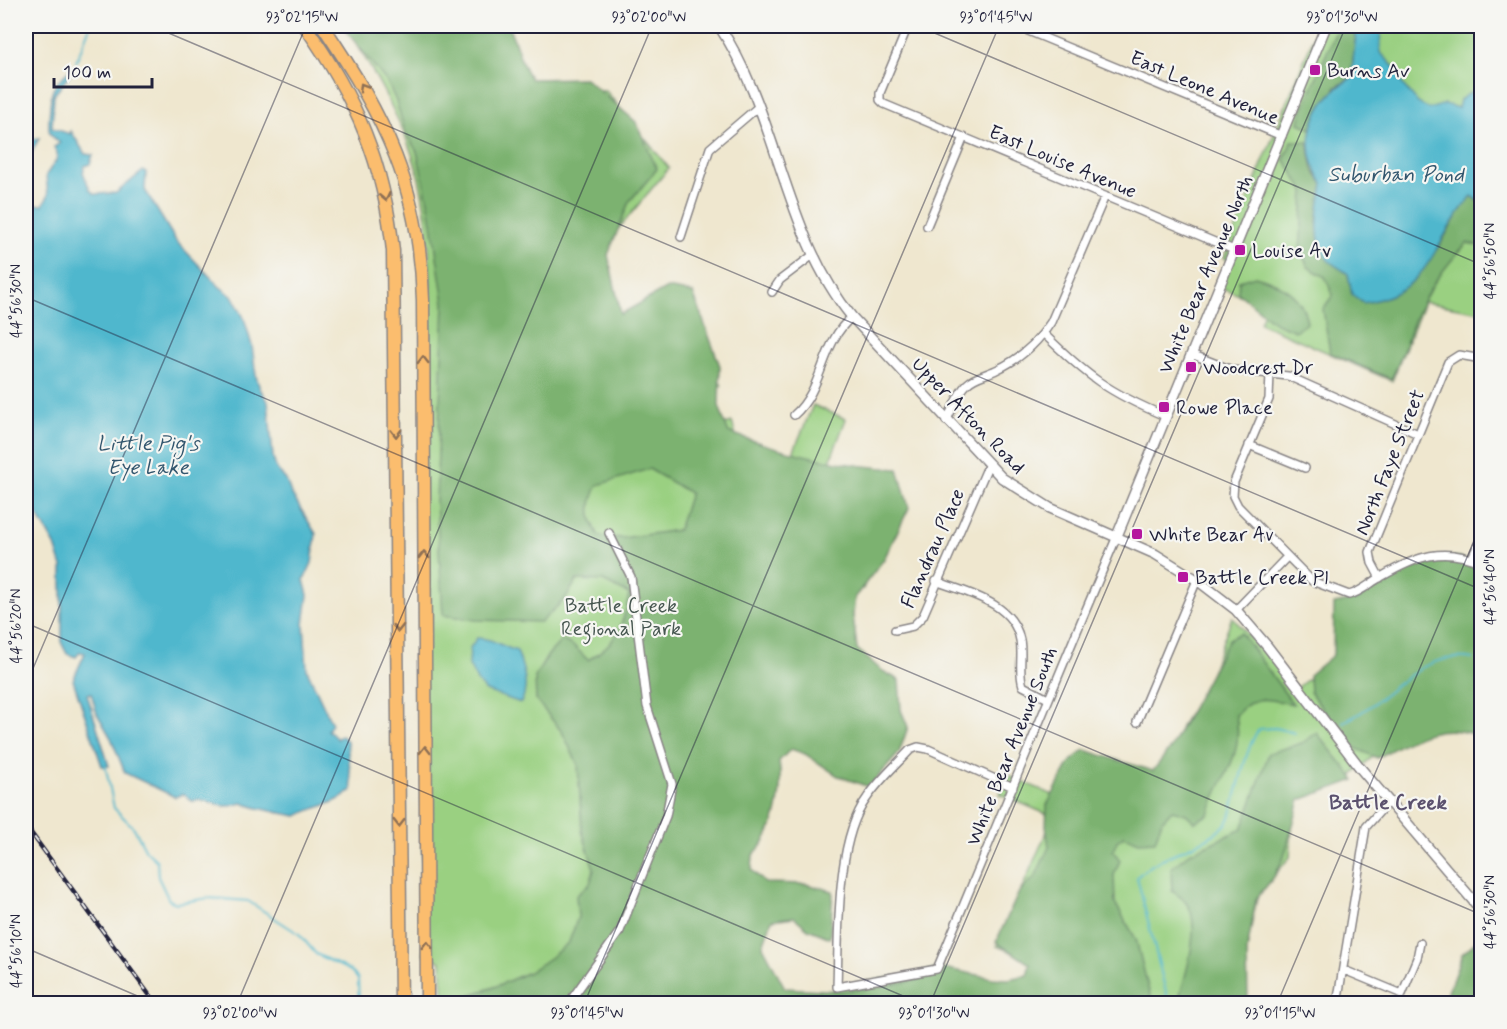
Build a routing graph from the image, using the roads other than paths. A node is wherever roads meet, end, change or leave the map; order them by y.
1 (305, 26) edge
2 (323, 26) edge
3 (719, 26) edge
4 (908, 26) edge
5 (1016, 26) edge
6 (1326, 26) edge
7 (758, 107) junction
8 (1282, 136) junction
9 (964, 137) junction
10 (1105, 196) junction
11 (927, 226) dead end
12 (681, 237) dead end
13 (1234, 250) junction
14 (813, 255) junction
15 (772, 292) dead end
16 (852, 317) junction
17 (1043, 333) junction
18 (1191, 354) junction
19 (1482, 359) edge
20 (1270, 373) junction
21 (794, 415) dead end
22 (1165, 416) junction
23 (946, 421) junction
24 (1418, 434) junction
25 (1249, 445) junction
26 (988, 466) junction
27 (1305, 468) dead end
28 (609, 533) dead end
29 (1117, 536) junction
30 (1482, 536) edge
31 (1286, 558) junction
32 (1472, 558) junction
33 (1482, 562) edge
34 (1380, 578) junction
35 (1197, 580) junction
36 (936, 581) junction
37 (1236, 610) junction
38 (895, 630) dead end
39 (1048, 699) junction
40 (1137, 722) dead end
41 (1013, 786) junction
42 (1388, 802) junction
43 (1480, 906) edge
44 (1420, 943) dead end
45 (1344, 970) junction
46 (401, 1004) edge
47 (427, 1004) edge
48 (568, 1004) edge
49 (1337, 1004) edge

1 -> 46 highway
47 -> 2 highway
3 - 7 street, Upper Afton Road
4 - 9 street, East Louise Avenue
5 - 8 street, East Leone Avenue
6 - 8 street, White Bear Avenue North
7 - 12 street
7 - 14 street, Upper Afton Road
8 - 13 street, White Bear Avenue North
9 - 10 street, East Louise Avenue
9 - 11 street
10 - 13 street, East Louise Avenue
10 - 17 street
13 - 18 street, White Bear Avenue North
14 - 15 street
14 - 16 street, Upper Afton Road
16 - 21 street
16 - 23 street, Upper Afton Road
17 - 22 street
17 - 23 street
18 - 20 street
18 - 22 street, White Bear Avenue North
19 - 24 street, North Faye Street
20 - 24 street
20 - 25 street
22 - 29 street, White Bear Avenue North
23 - 26 street, Upper Afton Road
24 - 34 street, North Faye Street
25 - 27 street
25 - 31 street
26 - 29 street, Upper Afton Road
26 - 36 street, Flandrau Place
28 - 48 street
29 - 35 street, Upper Afton Road
29 - 39 street, White Bear Avenue South
30 - 32 street
31 - 34 street
31 - 37 street
32 - 33 street
32 - 34 street
35 - 37 street, Upper Afton Road
35 - 40 street
36 - 38 street, Flandrau Place
36 - 39 street
37 - 42 street, Upper Afton Road
39 - 41 street, White Bear Avenue South
41 - 41 street, White Bear Avenue South
42 - 43 street, Upper Afton Road
42 - 45 street
44 - 45 street
45 - 49 street

